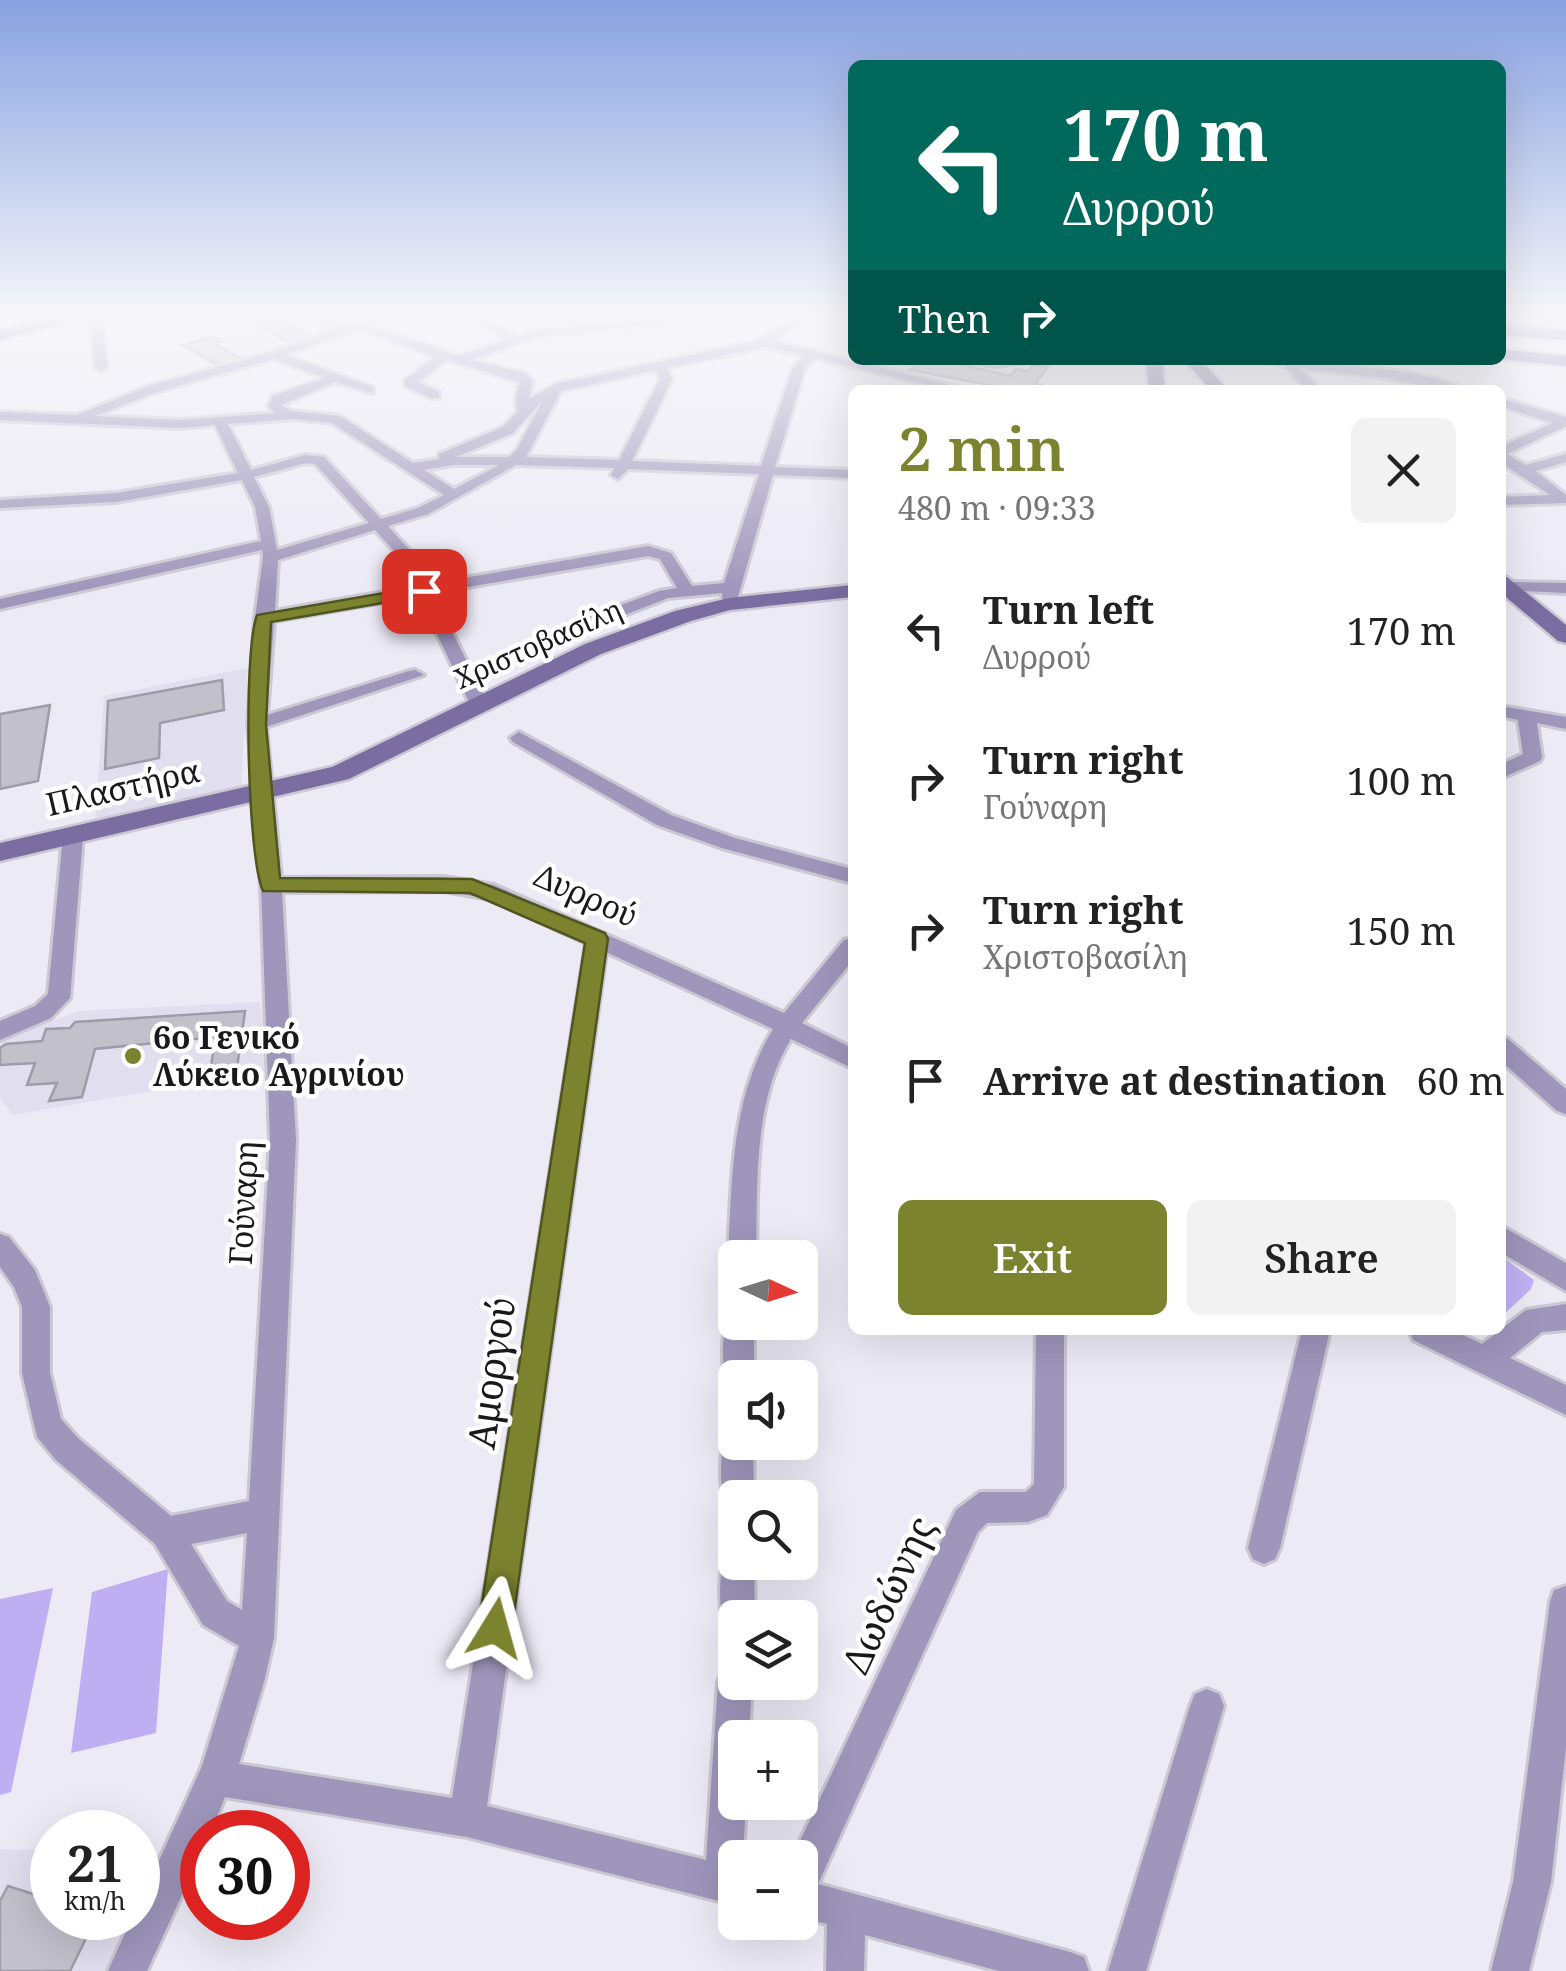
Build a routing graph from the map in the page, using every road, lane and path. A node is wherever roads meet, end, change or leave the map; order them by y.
1 (102, 409) edge
2 (279, 409) edge
3 (524, 409) edge
4 (528, 409) edge
5 (543, 409) edge
6 (651, 409) edge
7 (785, 409) edge
8 (1523, 409) edge
9 (524, 412) junction
10 (288, 415) junction
11 (0, 419) edge
12 (75, 420) junction
13 (1565, 422) edge
14 (221, 424) junction
15 (1506, 451) edge
16 (1506, 458) edge
17 (1566, 458) edge
18 (509, 465) junction
19 (428, 469) junction
20 (622, 469) junction
21 (1524, 470) junction
22 (848, 474) edge
23 (248, 476) junction
24 (763, 476) junction
25 (848, 486) edge
26 (454, 496) junction
27 (1564, 499) edge
28 (1506, 501) edge
29 (0, 504) edge
30 (381, 526) junction
31 (270, 550) junction
32 (1506, 584) edge
33 (1506, 586) edge
34 (1566, 588) edge
35 (686, 589) junction
36 (848, 590) edge
37 (424, 591) junction
38 (730, 596) junction
39 (0, 604) edge
40 (263, 618) junction
41 (565, 632) dead end
42 (1566, 636) edge
43 (415, 675) dead end
44 (478, 702) junction
45 (1506, 712) edge
46 (1527, 718) junction
47 (1566, 723) edge
48 (257, 724) junction
49 (519, 738) dead end
50 (1506, 769) edge
51 (260, 793) junction
52 (73, 836) junction
53 (0, 852) edge
54 (848, 875) edge
55 (271, 886) junction
56 (597, 939) junction
57 (848, 951) edge
58 (789, 1026) junction
59 (0, 1031) edge
60 (1506, 1051) edge
61 (848, 1058) edge
62 (1566, 1104) edge
63 (743, 1240) edge
64 (1506, 1241) edge
65 (0, 1246) edge
66 (1566, 1278) edge
67 (1566, 1300) edge
68 (1565, 1317) edge
69 (1566, 1333) edge
70 (1050, 1335) edge
71 (1315, 1335) edge
72 (1433, 1335) edge
73 (1485, 1360) junction
74 (1566, 1400) edge
75 (263, 1514) junction
76 (166, 1534) junction
77 (1264, 1548) dead end
78 (1566, 1602) edge
79 (257, 1638) junction
80 (734, 1700) edge
81 (1207, 1706) dead end
82 (216, 1778) junction
83 (467, 1818) junction
84 (730, 1840) edge
85 (818, 1842) edge
86 (718, 1882) edge
87 (818, 1903) edge
88 (847, 1911) junction
89 (127, 1971) edge
90 (845, 1971) edge
91 (1070, 1971) edge
92 (1127, 1971) edge
93 (1510, 1971) edge

1 - 12 street
2 - 10 street
3 - 9 street
4 - 9 street
5 - 18 street
6 - 20 street
7 - 24 street
8 - 13 street
9 - 19 street
10 - 14 street
10 - 19 street
11 - 12 street
12 - 14 street
13 - 15 street
14 - 23 street, Γούναρη
16 - 21 street
17 - 21 street
18 - 19 street
18 - 20 street
18 - 26 street
19 - 26 street
20 - 24 street
21 - 27 street
22 - 24 street
23 - 29 street
23 - 30 street
23 - 31 street, Γούναρη
24 - 25 street
24 - 38 street
26 - 30 street
27 - 28 street
30 - 31 street
30 - 37 street
31 - 39 street
31 - 40 street, Γούναρη
32 - 34 street
33 - 42 main road
35 - 37 street, Χριστοβασίλη
35 - 38 street
35 - 41 street
36 - 38 main road, Χριστοβασίλη
37 - 40 street, Χριστοβασίλη
37 - 44 street
38 - 44 main road, Χριστοβασίλη
40 - 48 street, Γούναρη
43 - 48 street
44 - 51 main road, Χριστοβασίλη
45 - 46 street
46 - 47 street
46 - 50 street
48 - 51 street, Γούναρη
49 - 54 street
51 - 52 main road, Πλαστήρα
51 - 55 street, Γούναρη
52 - 53 main road, Πλαστήρα
52 - 59 street
55 - 56 street, Δυρρού
55 - 75 street, Γούναρη
56 - 58 street, Δυρρού
56 - 83 street, Αμοργού
57 - 58 street
58 - 61 street, Δυρρού
58 - 63 street
60 - 62 street
64 - 66 street
65 - 76 street
67 - 68 street
68 - 69 street
68 - 73 street
70 - 85 street, Δωδώνης
71 - 77 street
72 - 73 street
73 - 74 street
75 - 76 street
75 - 79 street, Γούναρη
76 - 79 street
78 - 93 street
79 - 82 street, Γούναρη
80 - 84 street
81 - 92 street
82 - 83 street
82 - 89 street, Γούναρη
83 - 86 street
87 - 88 street
88 - 90 street
88 - 91 street

